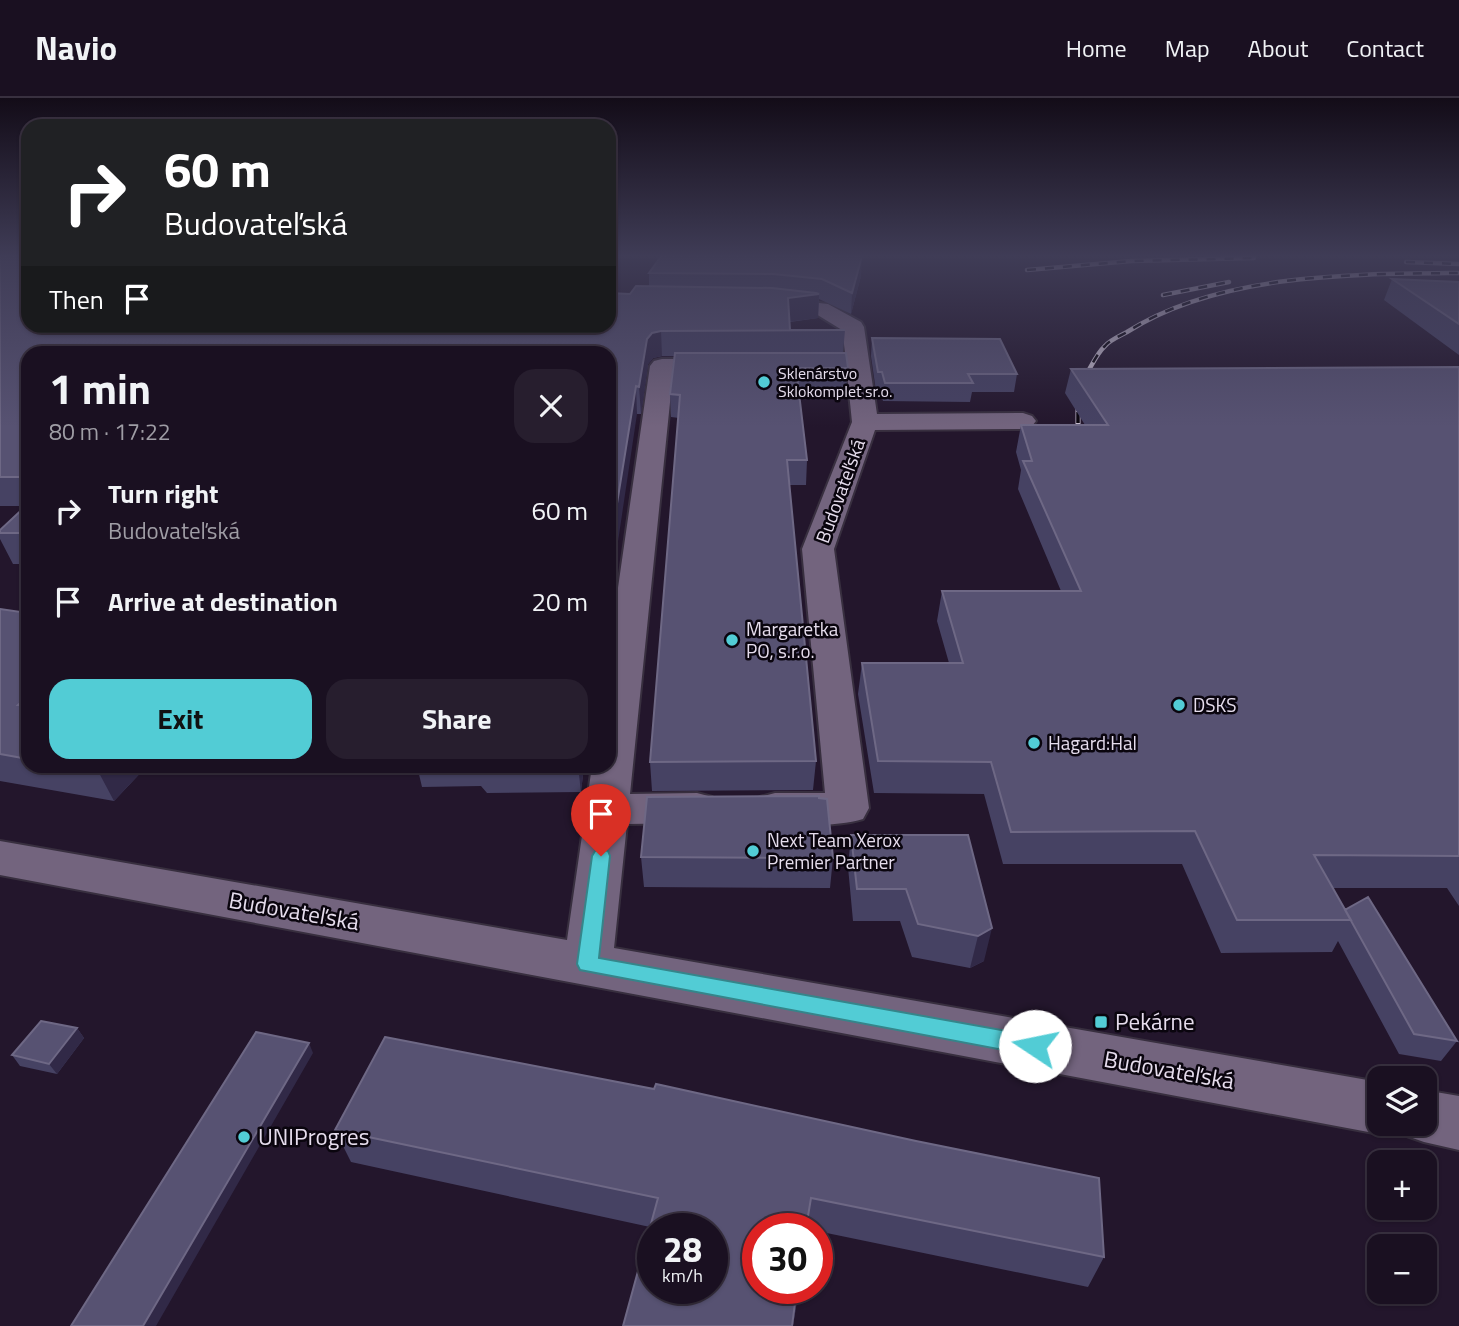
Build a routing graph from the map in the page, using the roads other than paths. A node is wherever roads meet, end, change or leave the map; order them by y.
1 (828, 312) edge
2 (858, 366) junction
3 (865, 422) junction
4 (1023, 422) edge
5 (616, 736) edge
6 (611, 773) edge
7 (607, 808) junction
8 (0, 858) edge
9 (588, 964) junction
10 (1367, 1106) edge
11 (1437, 1118) edge
12 (1459, 1122) edge

1 - 2 street, Budovateľská
2 - 3 street, Budovateľská
2 - 5 street
3 - 4 street
3 - 7 street, Budovateľská
6 - 7 street
7 - 9 street
8 - 9 street, Budovateľská
9 - 10 street, Budovateľská
11 - 12 street

